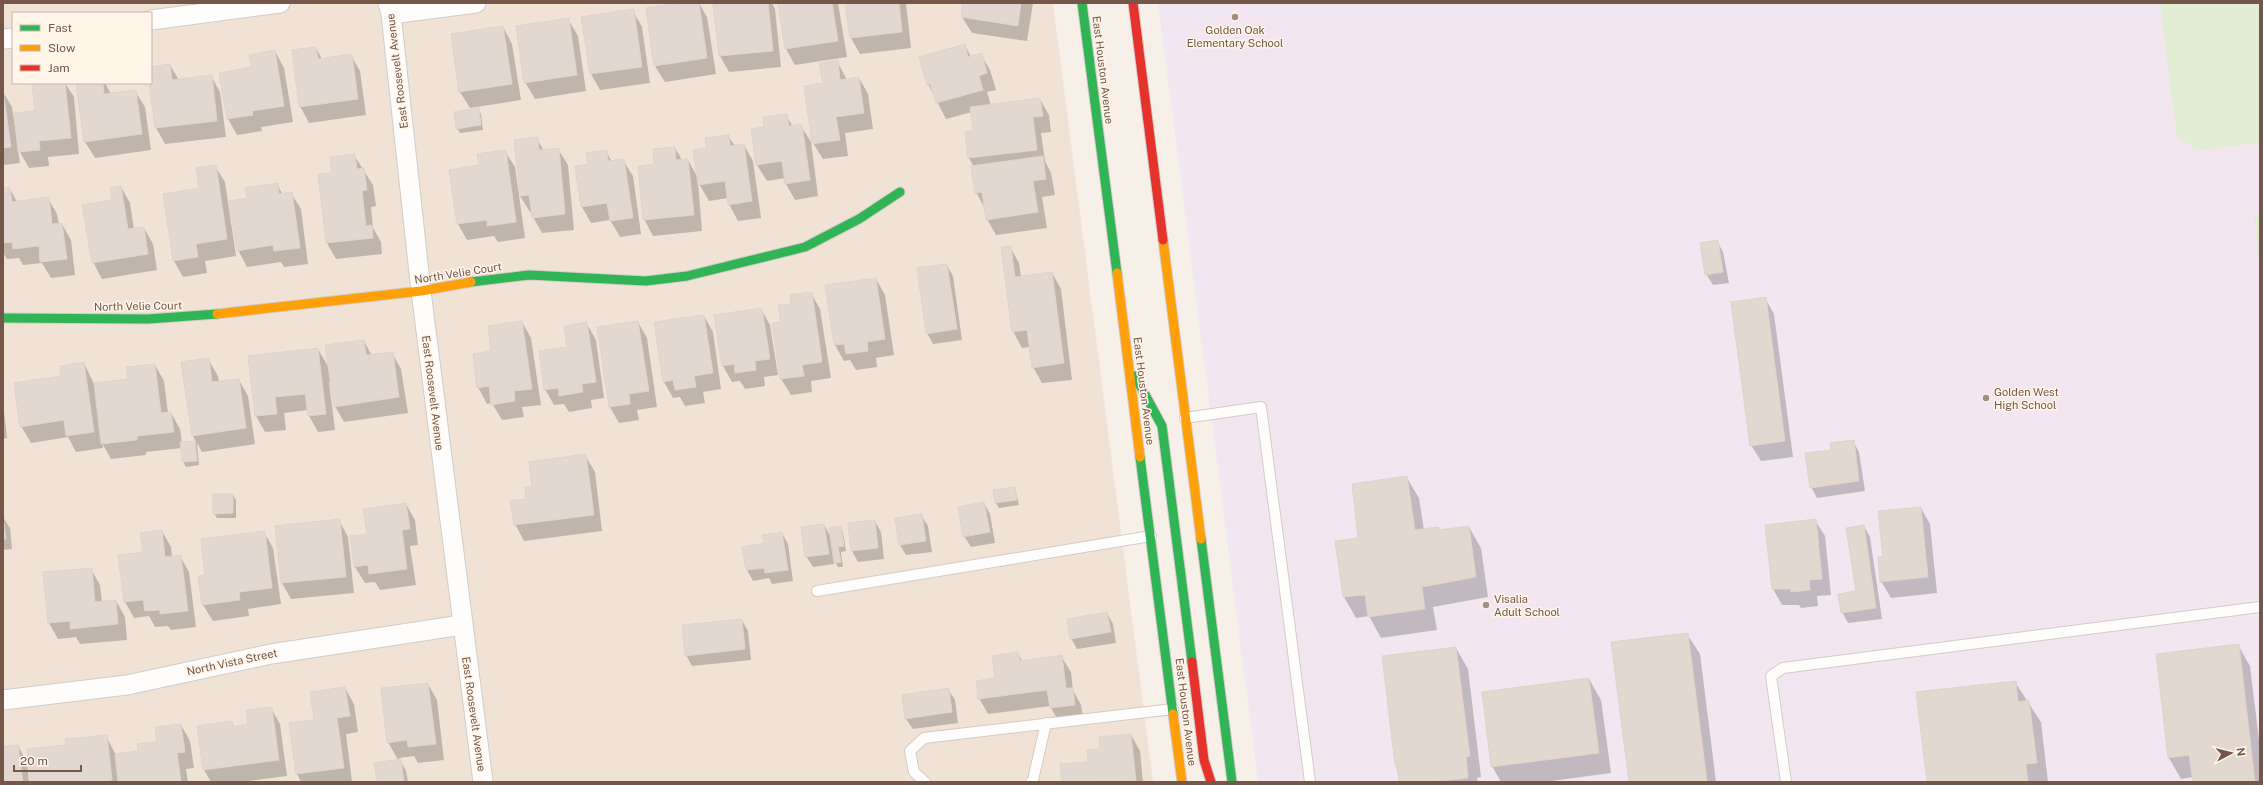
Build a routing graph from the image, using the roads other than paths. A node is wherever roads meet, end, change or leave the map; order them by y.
1 (280, 3) edge
2 (476, 3) edge
3 (1082, 3) edge
4 (1133, 3) edge
5 (216, 7) edge
6 (390, 9) edge
7 (152, 20) edge
8 (900, 192) dead end
9 (421, 291) junction
10 (3, 318) edge
11 (1129, 364) junction
12 (1185, 418) junction
13 (1151, 536) junction
14 (817, 591) dead end
15 (2260, 607) edge
16 (462, 625) junction
17 (3, 700) edge
18 (1173, 709) junction
19 (1046, 723) junction
20 (483, 782) edge
21 (925, 782) edge
22 (1031, 782) edge
23 (1182, 782) edge
24 (1211, 782) edge
25 (1232, 782) edge
26 (1310, 782) edge
27 (1786, 782) edge

1 - 5 street
2 - 6 street
3 - 11 main road, East Houston Avenue
4 - 12 main road
5 - 7 street
6 - 9 street, East Roosevelt Avenue
8 - 9 main road, North Velie Court
9 - 10 main road, North Velie Court
9 - 16 street, East Roosevelt Avenue
11 - 13 main road, East Houston Avenue
11 - 24 main road
12 - 25 main road
12 - 26 lane
13 - 14 lane
13 - 18 main road, East Houston Avenue
15 - 27 lane
16 - 17 street, North Vista Street
16 - 20 street, East Roosevelt Avenue
18 - 19 lane
18 - 23 main road, East Houston Avenue
19 - 21 lane
19 - 22 lane

